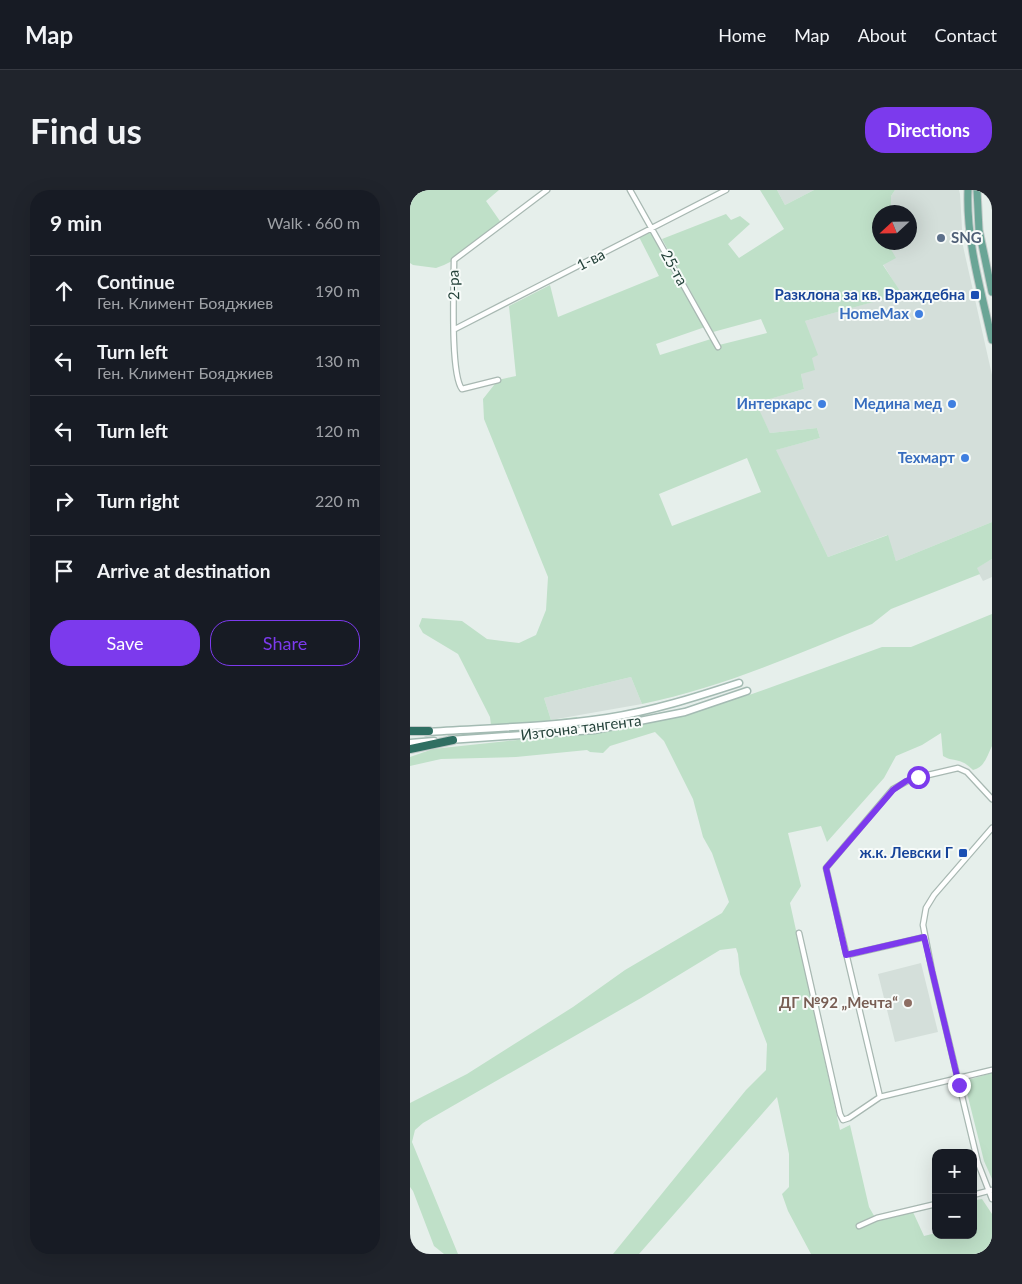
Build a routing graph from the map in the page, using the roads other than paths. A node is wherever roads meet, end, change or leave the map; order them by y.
1 (547, 190) edge
2 (630, 190) edge
3 (726, 190) edge
4 (968, 190) edge
5 (977, 190) edge
6 (653, 229) junction
7 (992, 292) edge
8 (455, 329) junction
9 (992, 340) edge
10 (718, 347) dead end
11 (498, 380) dead end
12 (739, 683) dead end
13 (747, 691) dead end
14 (410, 732) edge
15 (429, 732) joint
16 (453, 740) junction
17 (410, 743) edge
18 (410, 749) edge
19 (992, 799) edge
20 (992, 828) edge
21 (798, 933) dead end
22 (924, 937) junction
23 (846, 955) junction
24 (992, 1070) edge
25 (958, 1078) junction
26 (880, 1097) junction
27 (990, 1191) edge
28 (977, 1194) edge
29 (992, 1199) edge
30 (932, 1205) edge
31 (859, 1226) dead end

1 - 8 street, 2-ра
2 - 6 street, 25-та
3 - 6 street, 1-ва
4 - 9 main road
5 - 7 main road
6 - 8 street, 1-ва
6 - 10 street, 25-та
8 - 11 street, 2-ра
12 - 15 street, Източна тангента
13 - 16 street, Източна тангента
14 - 15 highway
16 - 17 street, Източна тангента
16 - 18 highway
19 - 23 street
20 - 22 street
21 - 26 street
22 - 23 street
22 - 25 street
23 - 26 street
24 - 25 street
25 - 26 street
25 - 27 street
27 - 28 street
27 - 29 street
30 - 31 street

